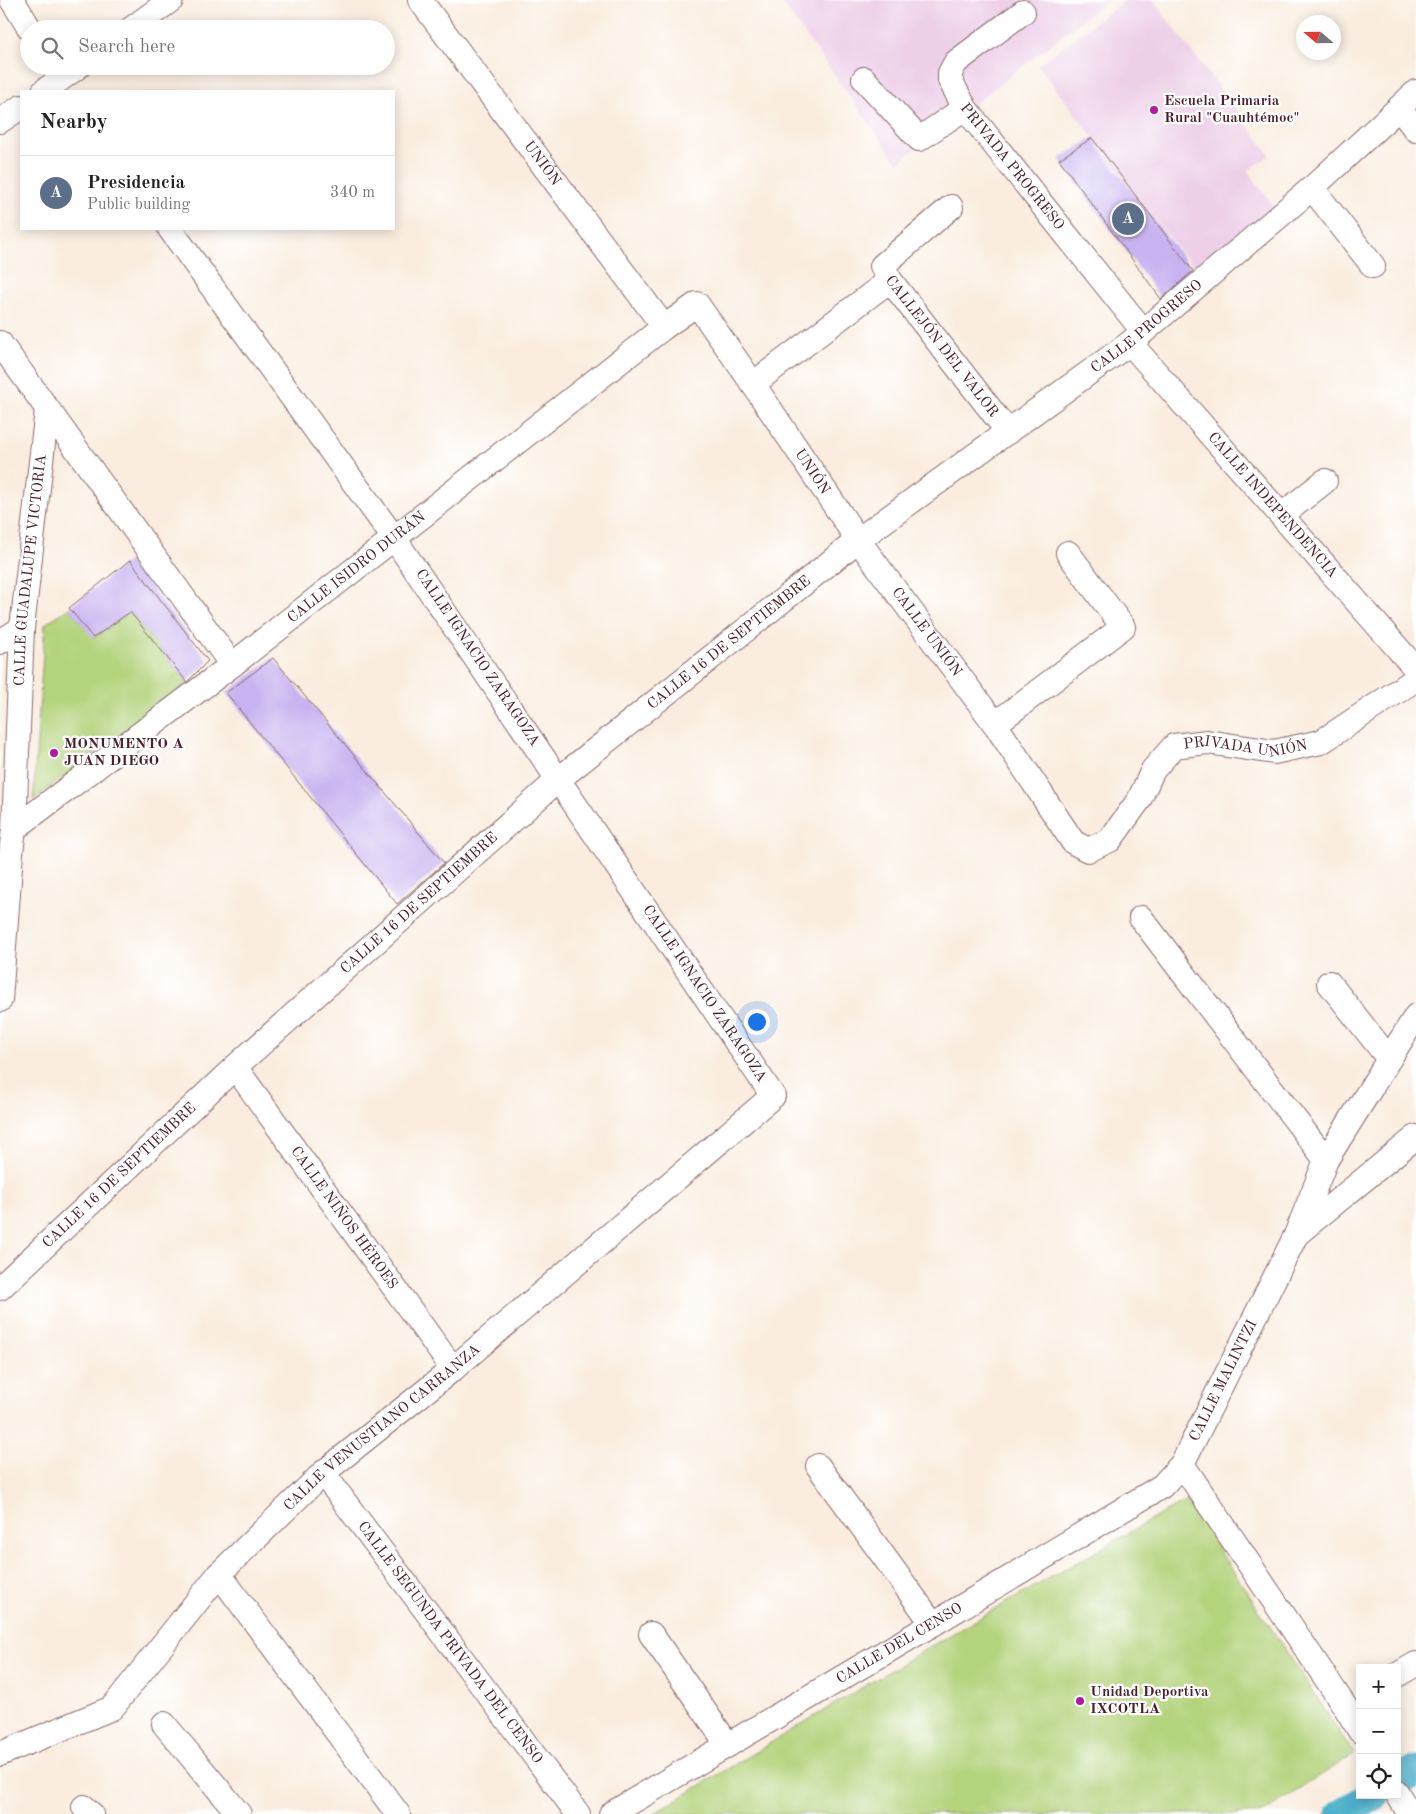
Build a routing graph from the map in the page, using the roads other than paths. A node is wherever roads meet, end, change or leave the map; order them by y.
1 (12, 0) edge
2 (171, 0) edge
3 (420, 0) edge
4 (1023, 12) dead end
5 (24, 20) edge
6 (143, 20) edge
7 (864, 79) dead end
8 (1416, 92) edge
9 (20, 108) edge
10 (965, 108) junction
11 (1398, 108) junction
12 (0, 121) edge
13 (1416, 130) edge
14 (1312, 188) junction
15 (951, 207) dead end
16 (171, 230) edge
17 (1373, 266) dead end
18 (890, 280) junction
19 (697, 304) joint
20 (664, 327) junction
21 (1136, 337) junction
22 (0, 343) edge
23 (753, 384) junction
24 (47, 409) junction
25 (1008, 432) junction
26 (1325, 481) dead end
27 (1282, 515) junction
28 (394, 538) junction
29 (858, 540) junction
30 (1068, 554) dead end
31 (22, 628) junction
32 (0, 642) edge
33 (232, 665) junction
34 (1416, 669) edge
35 (1416, 679) edge
36 (995, 724) junction
37 (560, 779) junction
38 (14, 829) junction
39 (5, 857) edge
40 (1141, 918) dead end
41 (1328, 982) dead end
42 (0, 1000) edge
43 (1416, 1016) edge
44 (1389, 1059) junction
45 (235, 1067) junction
46 (773, 1096) joint
47 (1416, 1137) edge
48 (1326, 1160) junction
49 (1296, 1235) junction
50 (0, 1288) edge
51 (453, 1369) junction
52 (1182, 1464) junction
53 (818, 1466) dead end
54 (323, 1473) junction
55 (219, 1574) junction
56 (933, 1624) junction
57 (652, 1634) dead end
58 (1416, 1664) edge
59 (1401, 1673) edge
60 (1352, 1701) edge
61 (1356, 1716) edge
62 (164, 1724) dead end
63 (728, 1745) junction
64 (0, 1754) edge
65 (239, 1814) edge
66 (398, 1814) edge
67 (578, 1814) edge
68 (611, 1814) edge

1 - 5 street
2 - 6 street
3 - 20 street, UNIÓN
4 - 10 street
7 - 10 street, PRIVADA PROGRESO
8 - 11 street, CALLE PROGRESO
9 - 12 street
10 - 21 street, PRIVADA PROGRESO
11 - 13 street
11 - 14 street, CALLE PROGRESO
14 - 17 street
14 - 21 street, CALLE PROGRESO
15 - 18 street
16 - 28 street, CALLE IGNACIO ZARAGOZA
18 - 23 street, CALLEJÓN DEL VALOR
18 - 25 street, CALLEJÓN DEL VALOR
19 - 20 street, CALLE ISIDRO DURÁN
19 - 23 street, UNIÓN
20 - 28 street, CALLE ISIDRO DURÁN
21 - 25 street, CALLE PROGRESO
21 - 27 street, CALLE INDEPENDENCIA
22 - 24 street
23 - 29 street, UNIÓN
24 - 31 street, CALLE GUADALUPE VICTORIA
24 - 33 street
25 - 29 street, CALLE PROGRESO
26 - 27 street
27 - 34 street, CALLE INDEPENDENCIA
28 - 33 street, CALLE ISIDRO DURÁN
28 - 37 street, CALLE IGNACIO ZARAGOZA
29 - 36 street, CALLE UNIÓN
29 - 37 street, CALLE 16 DE SEPTIEMBRE
30 - 36 street
31 - 32 street
31 - 38 street, CALLE GUADALUPE VICTORIA
33 - 38 street, CALLE ISIDRO DURÁN
35 - 36 street, PRIVADA UNIÓN
37 - 45 street, CALLE 16 DE SEPTIEMBRE
37 - 46 street, CALLE IGNACIO ZARAGOZA
38 - 39 street, CALLE GUADALUPE VICTORIA
39 - 42 street, CALLE GUADALUPE VICTORIA
40 - 48 street
41 - 44 street
43 - 44 street, CALLE MALINTZI
44 - 48 street, CALLE MALINTZI
45 - 50 street, CALLE 16 DE SEPTIEMBRE
45 - 51 street, CALLE NIÑOS HÉROES
46 - 51 street, CALLE VENUSTIANO CARRANZA
47 - 49 street
48 - 49 street, CALLE MALINTZI
49 - 52 street, CALLE MALINTZI
51 - 54 street, CALLE VENUSTIANO CARRANZA
52 - 56 street, CALLE DEL CENSO
52 - 60 street
53 - 56 street
54 - 55 street, CALLE VENUSTIANO CARRANZA
54 - 67 street, CALLE SEGUNDA PRIVADA DEL CENSO
55 - 64 street, CALLE VENUSTIANO CARRANZA
55 - 66 street
56 - 63 street, CALLE DEL CENSO
57 - 63 street
58 - 59 street
60 - 61 street
62 - 65 street
63 - 68 street, CALLE DEL CENSO

